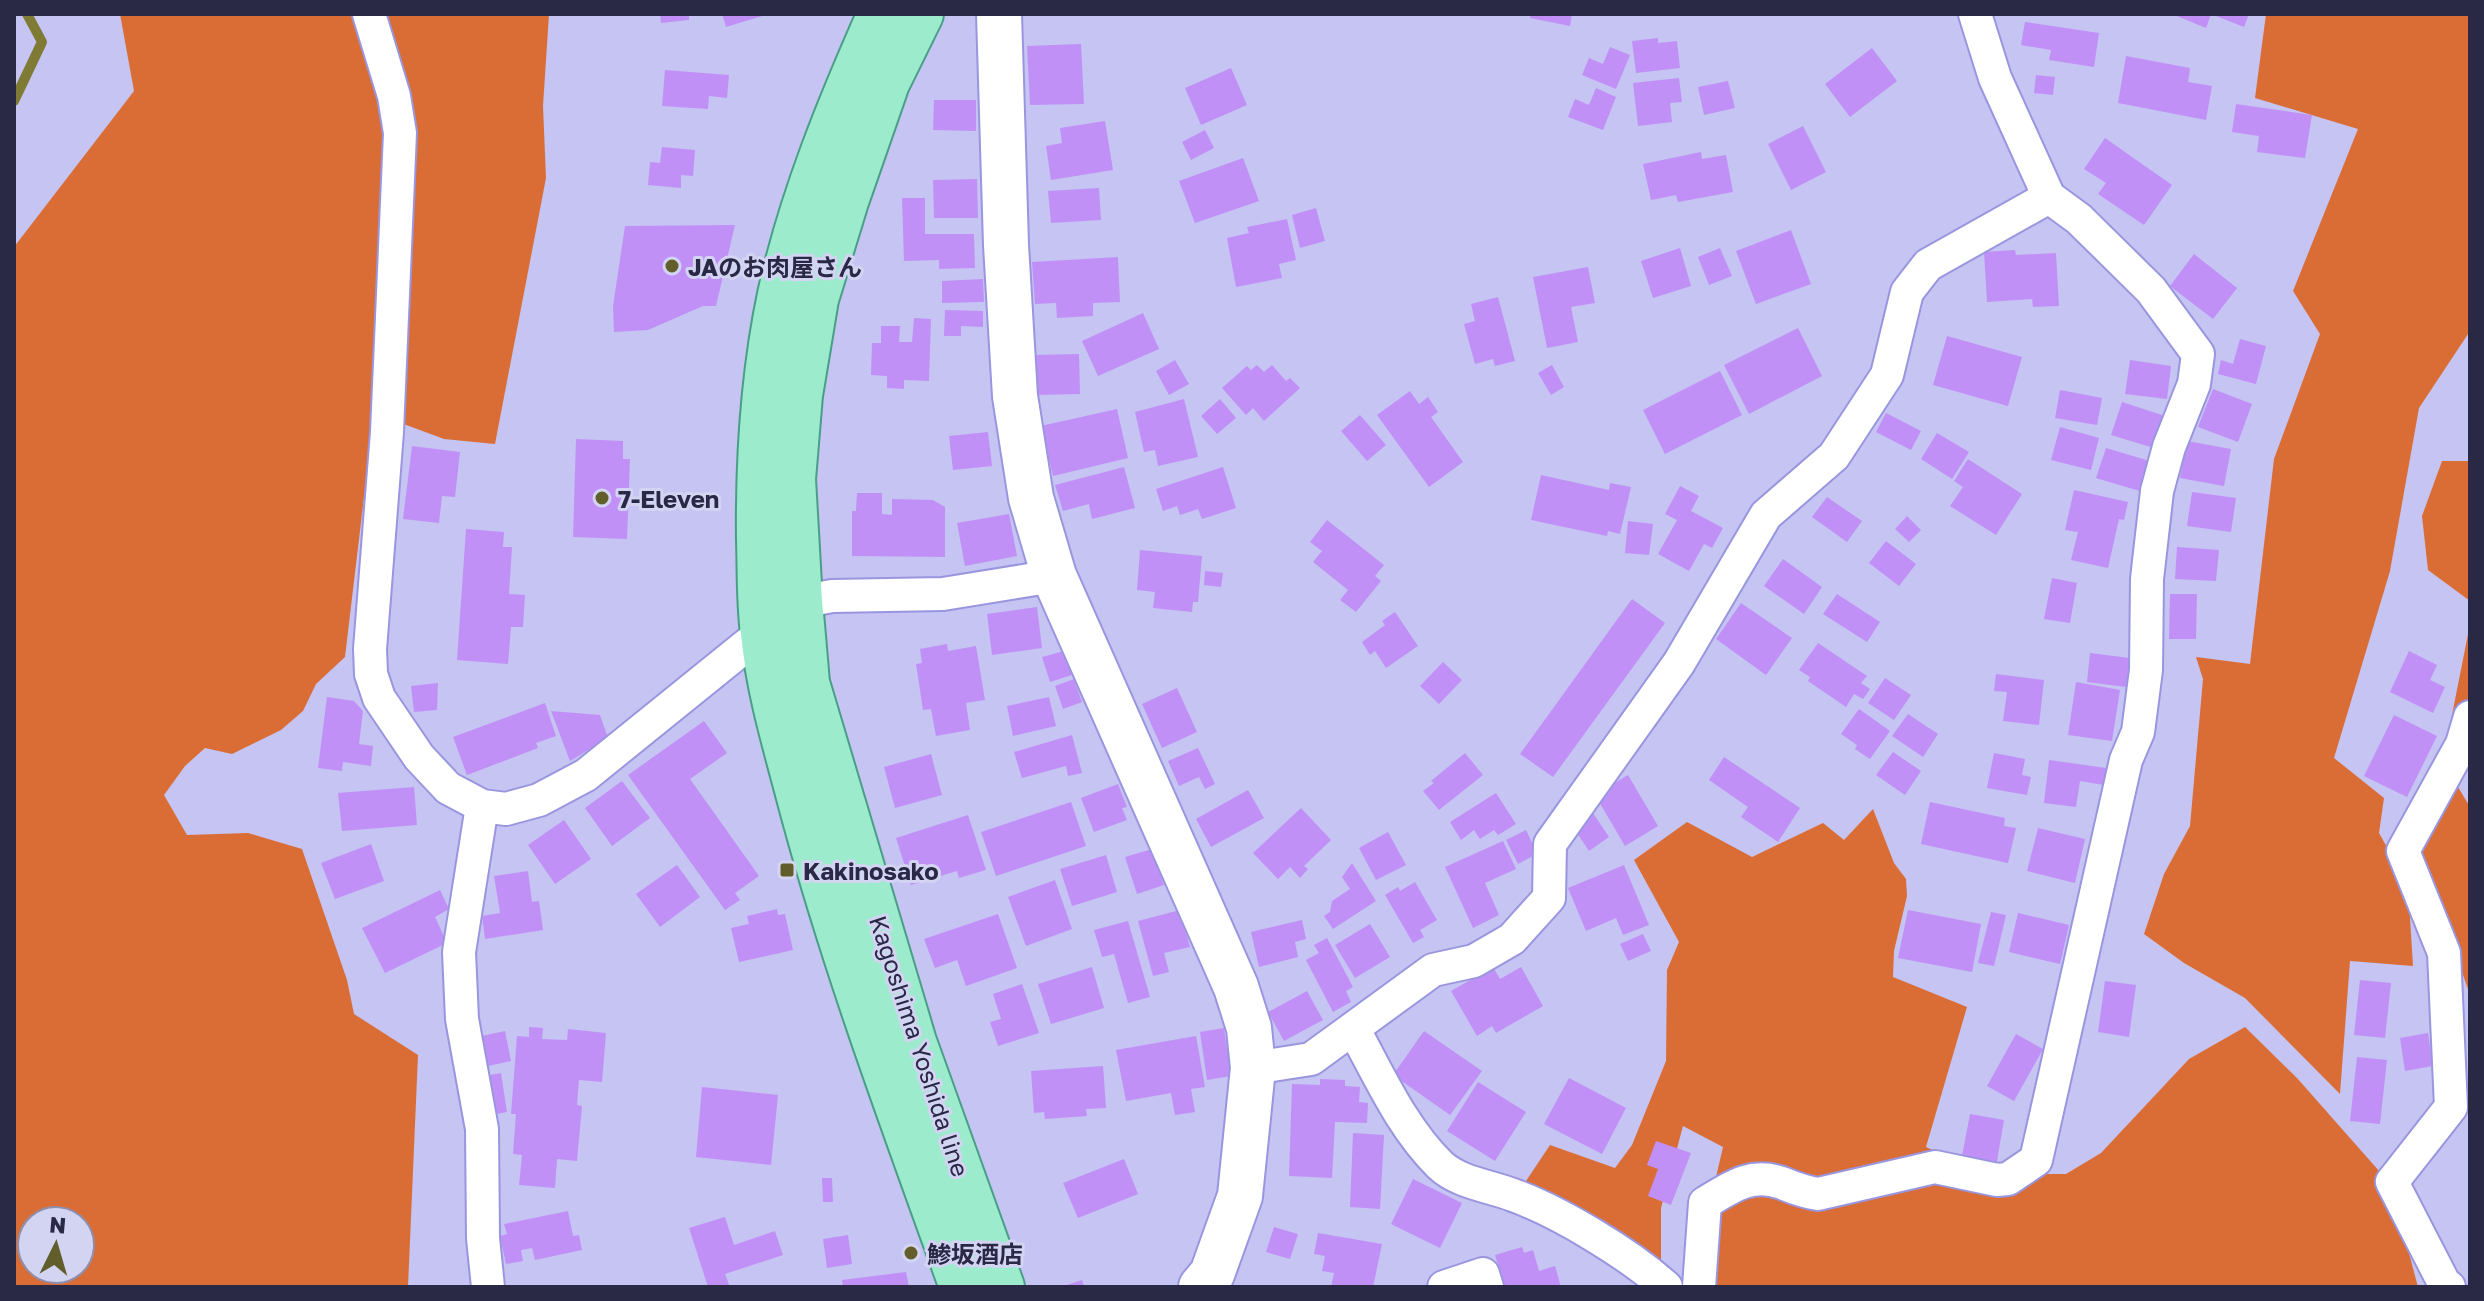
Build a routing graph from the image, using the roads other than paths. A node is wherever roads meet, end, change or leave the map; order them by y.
1 (369, 14) edge
2 (880, 14) edge
3 (921, 14) edge
4 (999, 14) edge
5 (1975, 14) edge
6 (2049, 197) junction
7 (1054, 576) junction
8 (800, 602) junction
9 (762, 632) junction
10 (2470, 717) edge
11 (482, 806) junction
12 (1354, 1030) junction
13 (1253, 1068) junction
14 (1211, 1283) edge
15 (488, 1287) edge
16 (962, 1287) edge
17 (1002, 1287) edge
18 (1444, 1287) edge
19 (1487, 1287) edge
20 (1666, 1287) edge
21 (1699, 1287) edge
22 (2449, 1287) edge

1 - 11 street
2 - 9 main road, Kagoshima Yoshida line
3 - 8 main road, Kagoshima Yoshida line
4 - 7 street
5 - 6 street
6 - 12 street
6 - 21 street
7 - 8 street
7 - 13 street
8 - 9 street
8 - 17 main road, Kagoshima Yoshida line
9 - 11 street
9 - 16 main road, Kagoshima Yoshida line
10 - 22 street
11 - 15 street
12 - 13 street
12 - 20 street
13 - 14 street
18 - 19 street

